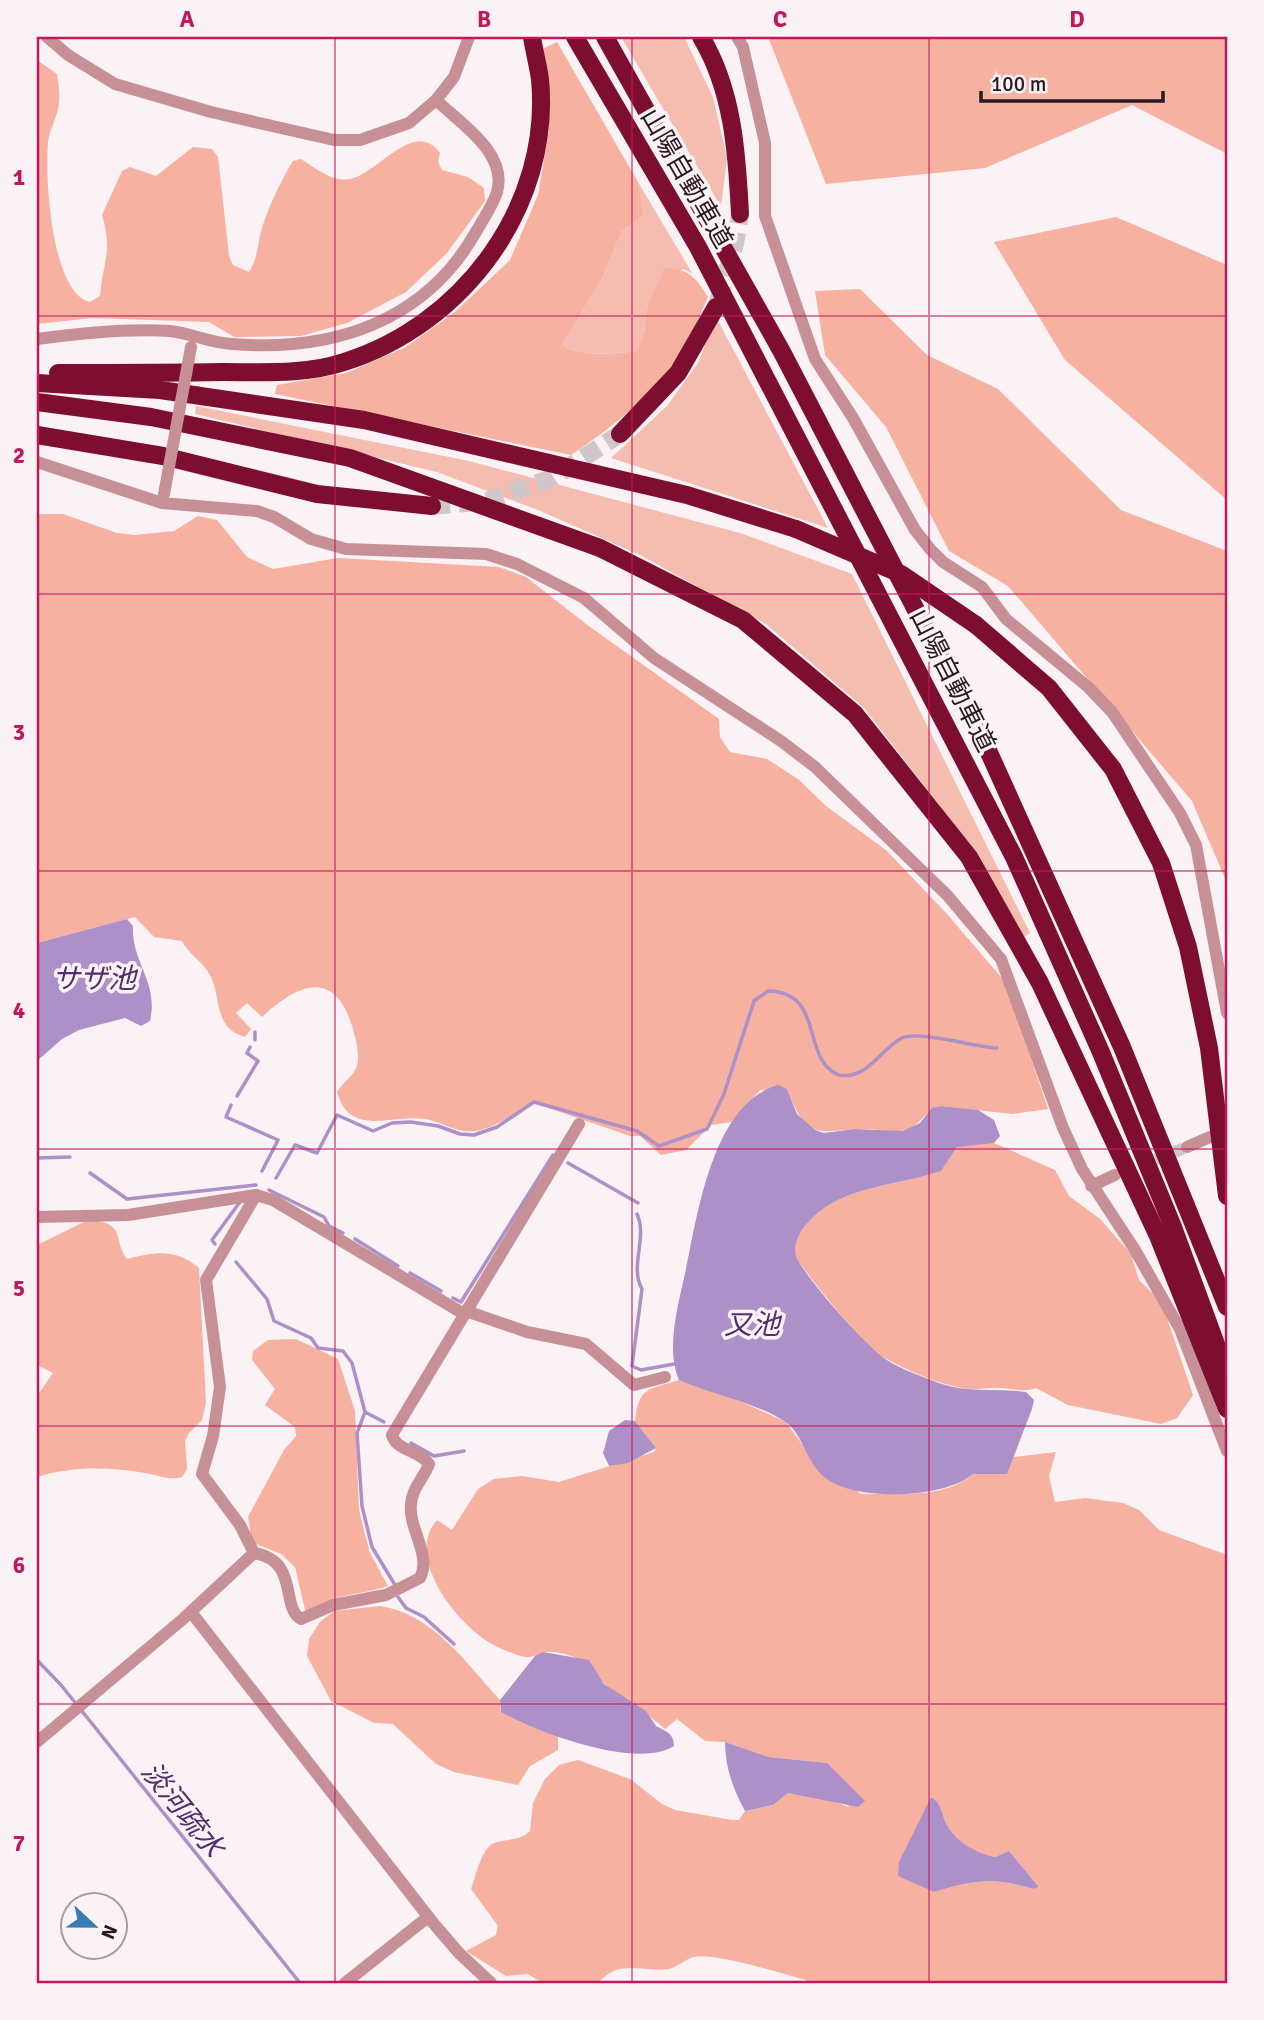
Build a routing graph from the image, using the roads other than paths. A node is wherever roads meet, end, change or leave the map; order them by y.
1 (47, 37) edge
2 (469, 37) edge
3 (532, 37) edge
4 (575, 37) edge
5 (605, 37) edge
6 (701, 37) edge
7 (737, 37) edge
8 (436, 100) junction
9 (740, 214) tunnel mouth
10 (716, 307) tunnel mouth
11 (37, 339) edge
12 (191, 342) junction
13 (37, 373) edge
14 (37, 383) edge
15 (37, 402) edge
16 (620, 434) tunnel mouth
17 (37, 435) edge
18 (37, 462) edge
19 (163, 499) junction
20 (432, 506) tunnel mouth
21 (1227, 1013) edge
22 (579, 1124) dead end
23 (1210, 1137) dead end
24 (1187, 1147) tunnel mouth
25 (1115, 1175) tunnel mouth
26 (1091, 1186) junction
27 (256, 1195) junction
28 (1227, 1196) edge
29 (37, 1217) edge
30 (1227, 1307) edge
31 (465, 1313) junction
32 (1227, 1374) edge
33 (665, 1377) dead end
34 (1227, 1409) edge
35 (1227, 1451) edge
36 (254, 1553) junction
37 (191, 1612) junction
38 (37, 1742) edge
39 (428, 1917) junction
40 (345, 1983) edge
41 (491, 1983) edge

1 - 8 street
2 - 8 street
3 - 13 highway
4 - 32 highway, 山陽自動車道
5 - 30 highway, 山陽自動車道
6 - 9 highway
7 - 21 street
8 - 12 street
10 - 16 highway
11 - 12 street
12 - 19 street, bridge
14 - 28 highway, bridge
15 - 34 highway
17 - 20 highway
18 - 19 street
19 - 26 street
22 - 31 street
23 - 24 street
25 - 26 street
26 - 35 street
27 - 29 street
27 - 31 street
27 - 36 street
31 - 33 street
31 - 36 street
36 - 37 street
37 - 38 street
37 - 39 street
39 - 40 street
39 - 41 street

